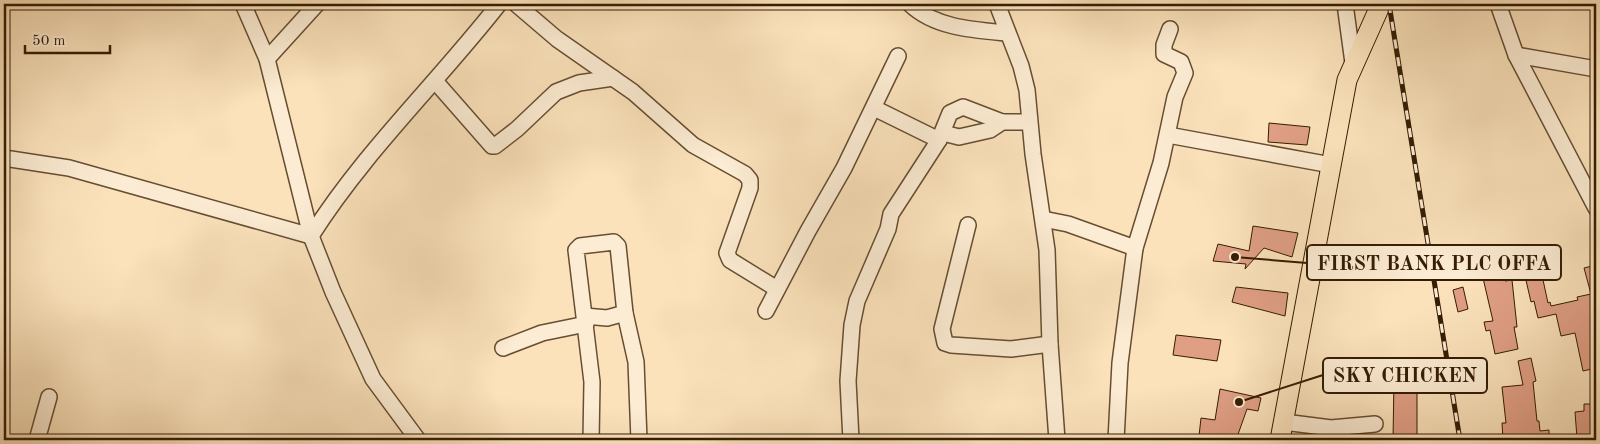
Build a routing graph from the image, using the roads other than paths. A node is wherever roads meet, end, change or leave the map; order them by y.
1 (243, 4) edge
2 (317, 4) edge
3 (499, 4) edge
4 (516, 4) edge
5 (910, 4) edge
6 (997, 4) edge
7 (1345, 4) edge
8 (1381, 4) edge
9 (1498, 4) edge
10 (1170, 29) dead end
11 (1007, 33) junction
12 (1516, 55) junction
13 (898, 56) dead end
14 (266, 59) junction
15 (1353, 63) junction
16 (1596, 68) edge
17 (613, 78) junction
18 (435, 81) junction
19 (874, 108) junction
20 (1002, 122) junction
21 (1030, 122) junction
22 (1168, 135) junction
23 (941, 137) junction
24 (4, 158) edge
25 (1331, 165) junction
26 (1596, 208) edge
27 (1043, 219) junction
28 (968, 225) dead end
29 (311, 236) junction
30 (1135, 248) junction
31 (777, 289) junction
32 (766, 311) dead end
33 (626, 313) junction
34 (586, 320) junction
35 (1050, 344) junction
36 (503, 348) dead end
37 (48, 397) dead end
38 (1376, 424) dead end
39 (1282, 431) edge
40 (37, 440) edge
41 (418, 440) edge
42 (591, 440) edge
43 (639, 440) edge
44 (851, 440) edge
45 (1057, 440) edge
46 (1116, 440) edge

1 - 14 street
2 - 14 street
3 - 18 street
4 - 17 street
5 - 11 street
6 - 11 street
7 - 15 street
8 - 15 main road
9 - 12 street
10 - 22 street
11 - 21 street
12 - 16 street
12 - 26 street
13 - 19 street
14 - 29 street
15 - 25 main road
17 - 18 street
17 - 31 street
18 - 29 street
19 - 23 street
19 - 31 street
20 - 21 street
20 - 23 street
20 - 23 street
21 - 27 street
22 - 25 street
22 - 30 street
23 - 44 street
24 - 29 street
25 - 39 main road
27 - 30 street
27 - 35 street
28 - 35 street
29 - 41 street
30 - 46 street
31 - 32 street
33 - 34 street
33 - 34 street
33 - 43 street
34 - 36 street
34 - 42 street
35 - 45 street
37 - 40 street
38 - 39 street

